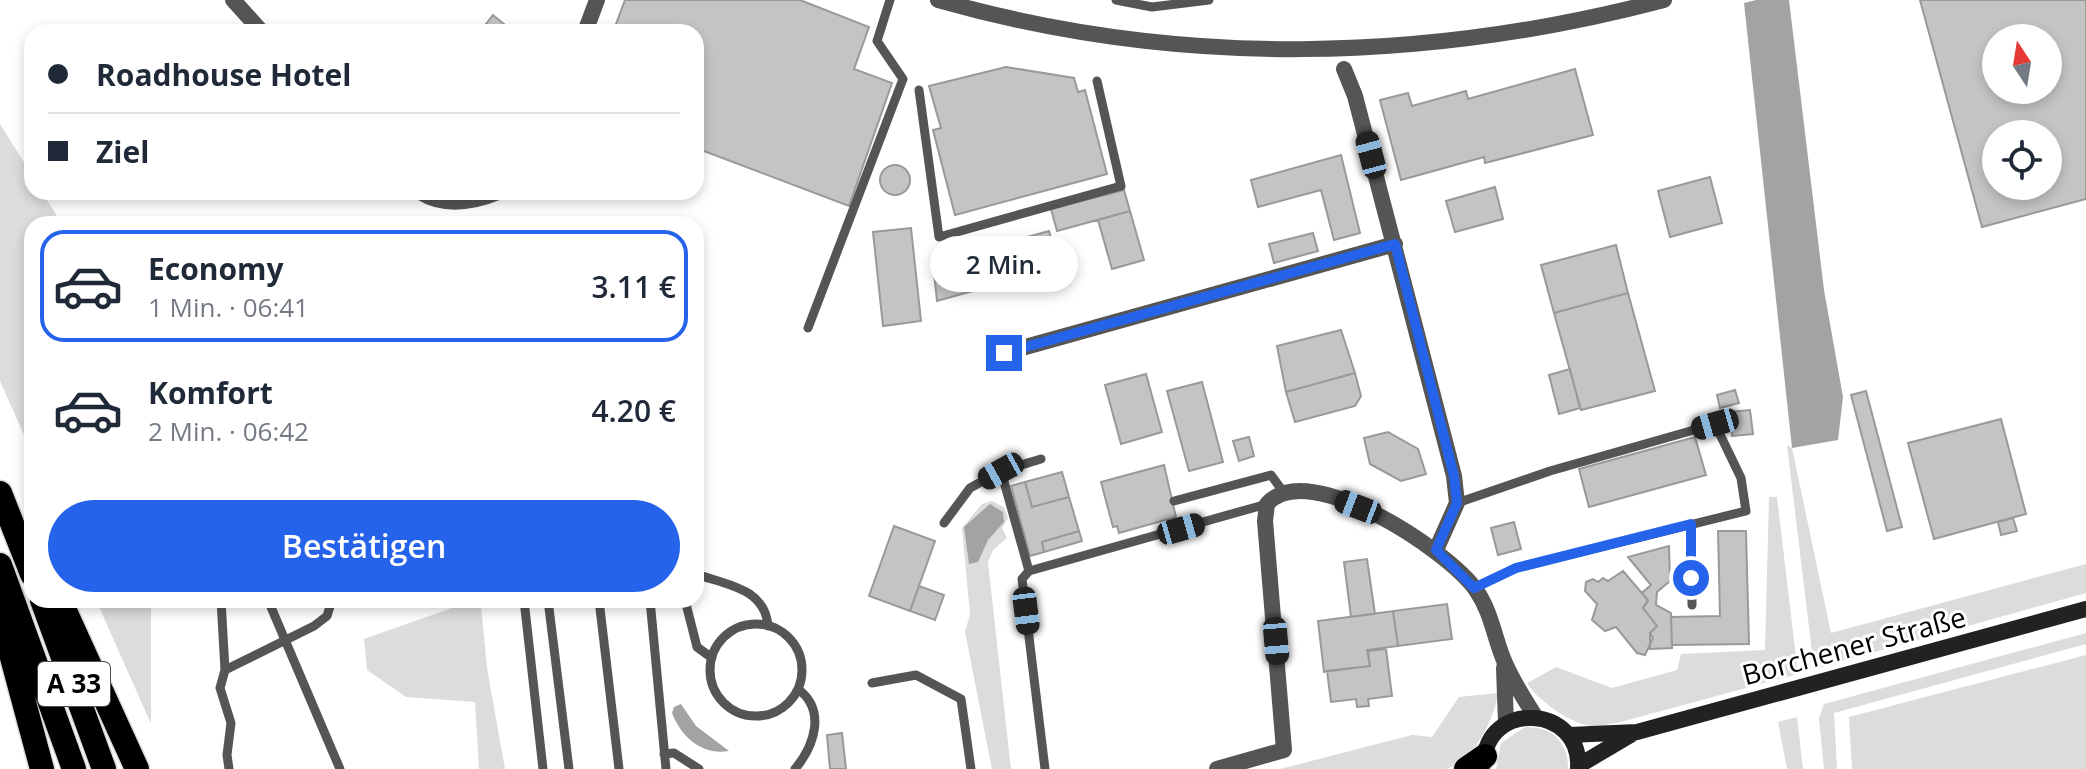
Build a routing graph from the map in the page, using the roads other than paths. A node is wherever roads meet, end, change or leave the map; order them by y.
1 (233, 0) edge
2 (597, 0) edge
3 (890, 0) edge
4 (1116, 0) edge
5 (1209, 0) edge
6 (1664, 0) edge
7 (942, 1) edge
8 (255, 24) edge
9 (588, 24) edge
10 (1344, 69) dead end
11 (1097, 81) dead end
12 (919, 90) dead end
13 (433, 200) edge
14 (476, 200) edge
15 (1395, 244) junction
16 (808, 328) dead end
17 (1004, 353) dead end
18 (1041, 459) dead end
19 (1001, 471) junction
20 (0, 493) edge
21 (1284, 493) junction
22 (1174, 501) dead end
23 (1457, 503) junction
24 (1267, 504) junction
25 (944, 523) dead end
26 (1691, 524) junction
27 (24, 546) edge
28 (1436, 550) junction
29 (0, 565) edge
30 (1029, 571) junction
31 (704, 577) edge
32 (1474, 588) junction
33 (1692, 605) dead end
34 (45, 608) edge
35 (64, 608) edge
36 (221, 608) edge
37 (271, 608) edge
38 (330, 608) edge
39 (525, 608) edge
40 (549, 608) edge
41 (600, 608) edge
42 (651, 608) edge
43 (687, 608) edge
44 (2086, 609) edge
45 (0, 613) edge
46 (768, 626) junction
47 (285, 642) junction
48 (712, 658) junction
49 (1504, 662) junction
50 (225, 670) junction
51 (872, 683) dead end
52 (798, 689) junction
53 (1535, 716) junction
54 (1506, 723) junction
55 (1637, 732) junction
56 (1569, 735) junction
57 (664, 754) junction
58 (1479, 765) edge
59 (1578, 768) edge
60 (42, 769) edge
61 (74, 769) edge
62 (104, 769) edge
63 (137, 769) edge
64 (229, 769) edge
65 (340, 769) edge
66 (543, 769) edge
67 (569, 769) edge
68 (619, 769) edge
69 (666, 769) edge
70 (699, 769) edge
71 (795, 769) edge
72 (971, 769) edge
73 (1045, 769) edge
74 (1217, 769) edge

1 - 8 street
2 - 9 street
3 - 16 lane
4 - 5 lane
6 - 7 street
10 - 15 street
11 - 12 lane
13 - 14 street
15 - 17 street
15 - 23 street
18 - 19 lane
19 - 25 lane
19 - 30 lane
20 - 27 highway
21 - 22 lane
21 - 24 street
21 - 28 street
23 - 26 lane
23 - 28 street
24 - 30 lane
24 - 74 street
26 - 32 lane
26 - 33 lane
28 - 32 street
29 - 61 highway, A 33
30 - 73 lane
31 - 46 lane
32 - 49 street
34 - 62 highway, A 33
35 - 63 highway
36 - 50 lane
37 - 47 lane
38 - 47 lane
39 - 66 lane
40 - 67 lane
41 - 68 lane
42 - 57 lane
43 - 48 lane
44 - 55 main road, Borchener Straße
45 - 60 highway
46 - 48 lane
46 - 52 lane
47 - 50 lane
47 - 65 lane
48 - 52 lane
49 - 53 street
49 - 54 street
50 - 64 lane
51 - 72 lane
52 - 71 lane
53 - 54 main road
53 - 56 main road
54 - 58 main road
55 - 56 main road, Borchener Straße
55 - 59 main road, Borchener Straße
56 - 59 main road
57 - 69 lane
57 - 70 lane

